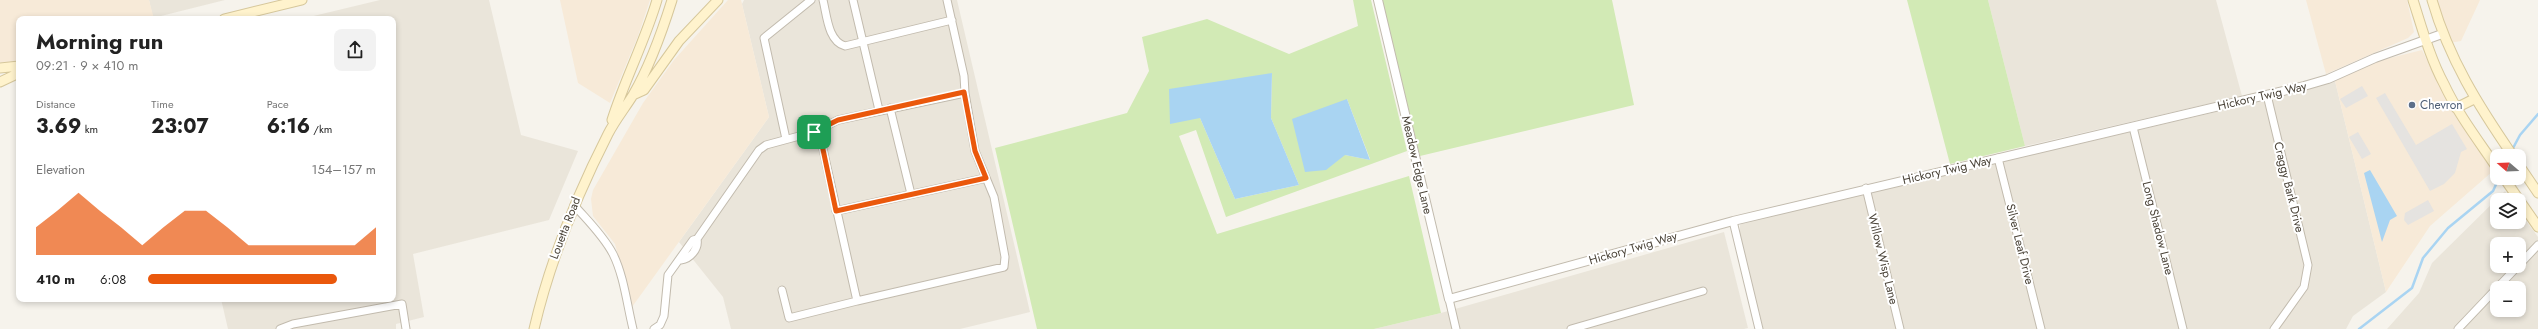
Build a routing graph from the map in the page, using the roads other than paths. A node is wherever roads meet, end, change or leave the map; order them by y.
1 (302, 0) edge
2 (657, 0) edge
3 (672, 0) edge
4 (718, 0) edge
5 (811, 0) edge
6 (823, 0) edge
7 (853, 0) edge
8 (947, 0) edge
9 (1378, 0) edge
10 (2413, 0) edge
11 (2432, 0) edge
12 (236, 16) edge
13 (952, 20) junction
14 (2442, 34) junction
15 (2426, 41) junction
16 (863, 42) junction
17 (16, 66) edge
18 (0, 68) edge
19 (16, 74) edge
20 (0, 82) edge
21 (964, 92) junction
22 (633, 95) junction
23 (2267, 96) junction
24 (2474, 99) junction
25 (890, 108) junction
26 (2456, 108) junction
27 (879, 110) junction
28 (2133, 127) junction
29 (609, 131) junction
30 (814, 132) junction
31 (786, 139) junction
32 (2508, 149) edge
33 (2490, 157) edge
34 (1998, 158) junction
35 (2526, 176) edge
36 (986, 178) junction
37 (2509, 185) edge
38 (1866, 188) junction
39 (2538, 193) edge
40 (911, 194) junction
41 (574, 205) junction
42 (836, 211) junction
43 (1733, 221) junction
44 (2538, 227) edge
45 (2538, 245) edge
46 (2526, 258) edge
47 (2512, 273) edge
48 (2504, 281) edge
49 (782, 290) dead end
50 (1703, 291) dead end
51 (2490, 295) edge
52 (1449, 299) junction
53 (857, 301) junction
54 (280, 329) edge
55 (406, 329) edge
56 (534, 329) edge
57 (633, 329) edge
58 (654, 329) edge
59 (1456, 329) edge
60 (1571, 329) edge
61 (1759, 329) edge
62 (1900, 329) edge
63 (2041, 329) edge
64 (2183, 329) edge
65 (2274, 329) edge
66 (2458, 329) edge

1 - 12 main road
2 - 29 main road, Louetta Road
3 - 22 main road, Louetta Road
4 - 22 main road
5 - 31 street
6 - 16 street
7 - 16 street
8 - 13 street
9 - 52 street, Meadow Edge Lane
10 - 15 main road
11 - 14 main road
13 - 16 street
13 - 21 street
14 - 15 street, Hickory Twig Way
14 - 24 main road
15 - 23 street, Hickory Twig Way
15 - 26 main road
16 - 27 street
17 - 18 main road
19 - 20 main road
21 - 25 street
21 - 36 street
22 - 29 main road, Louetta Road
23 - 28 street, Hickory Twig Way
23 - 65 street, Craggy Bark Drive
24 - 26 main road
24 - 32 main road
25 - 27 street
25 - 40 street
26 - 33 main road
27 - 30 street
28 - 34 street, Hickory Twig Way
28 - 64 street, Long Shadow Lane
29 - 41 main road, Louetta Road
30 - 31 street
30 - 42 street
31 - 58 street
34 - 38 street, Hickory Twig Way
34 - 63 street, Silver Leaf Drive
35 - 39 main road
36 - 40 street
36 - 53 street
37 - 44 main road
38 - 43 street, Hickory Twig Way
38 - 62 street, Willow Wisp Lane
40 - 42 street
41 - 56 main road, Louetta Road
41 - 57 street
42 - 53 street
43 - 52 street, Hickory Twig Way
43 - 61 street
45 - 46 street
47 - 48 street
49 - 53 street
50 - 60 street
51 - 66 street
52 - 59 street, Meadow Edge Lane
54 - 55 street

